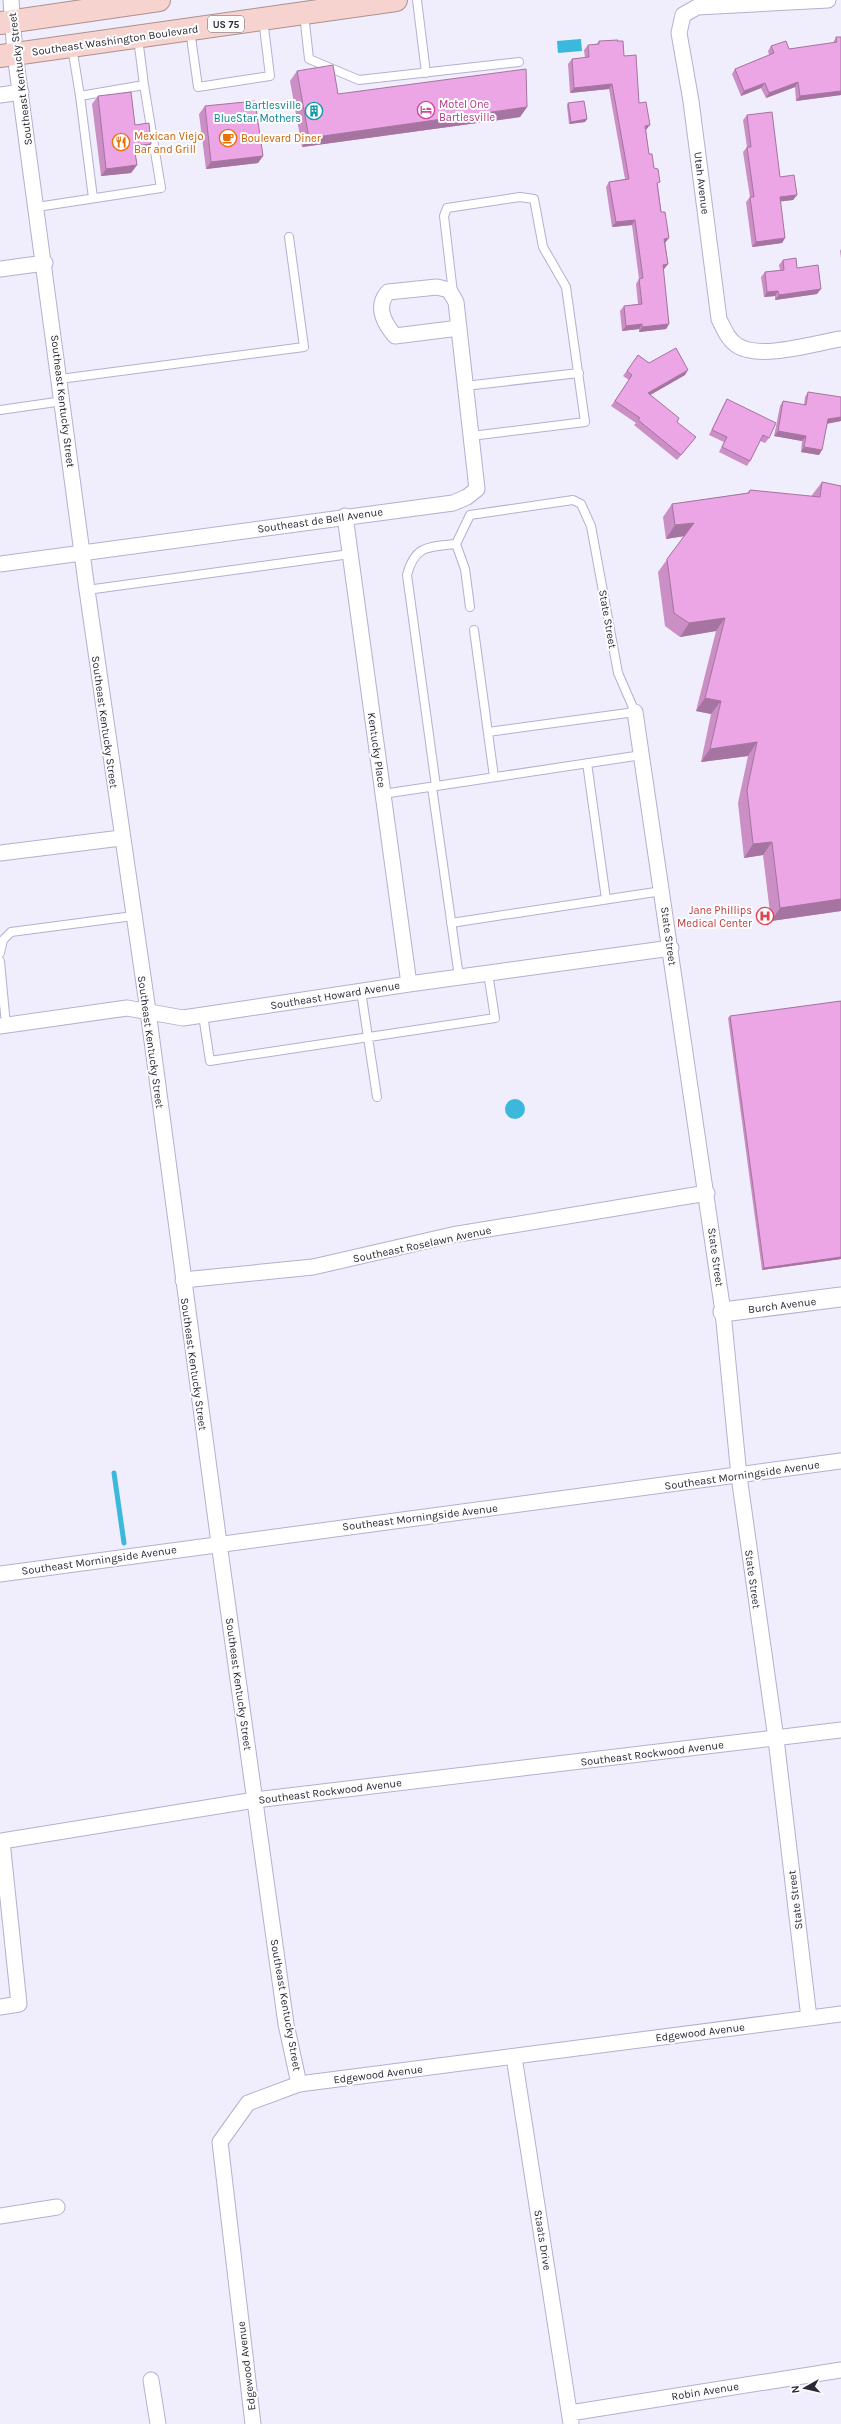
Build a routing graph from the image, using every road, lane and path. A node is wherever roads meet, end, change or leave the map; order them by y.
1 (158, 0) edge
2 (396, 0) edge
3 (417, 0) edge
4 (828, 0) edge
5 (304, 13) junction
6 (8, 15) edge
7 (263, 19) junction
8 (190, 29) junction
9 (138, 37) junction
10 (72, 46) junction
11 (8, 55) edge
12 (519, 62) dead end
13 (426, 73) junction
14 (144, 85) junction
15 (21, 92) junction
16 (0, 94) edge
17 (80, 96) junction
18 (93, 198) junction
19 (37, 207) junction
20 (289, 237) dead end
21 (45, 263) junction
22 (0, 269) edge
23 (453, 298) junction
24 (459, 328) junction
25 (841, 339) edge
26 (579, 373) junction
27 (60, 379) junction
28 (465, 386) junction
29 (63, 401) junction
30 (0, 410) edge
31 (471, 436) junction
32 (345, 516) junction
33 (456, 544) junction
34 (82, 554) junction
35 (350, 554) junction
36 (0, 564) edge
37 (87, 590) junction
38 (470, 607) dead end
39 (474, 630) dead end
40 (635, 712) junction
41 (488, 732) junction
42 (642, 755) junction
43 (586, 763) junction
44 (494, 777) junction
45 (434, 786) junction
46 (383, 794) junction
47 (121, 838) junction
48 (0, 853) edge
49 (662, 891) junction
50 (606, 900) junction
51 (133, 916) junction
52 (451, 923) junction
53 (1, 940) edge
54 (670, 948) junction
55 (0, 953) edge
56 (0, 961) edge
57 (488, 973) junction
58 (459, 977) junction
59 (409, 984) junction
60 (362, 991) junction
61 (148, 1012) junction
62 (203, 1015) junction
63 (3, 1026) edge
64 (368, 1037) junction
65 (377, 1097) dead end
66 (707, 1193) junction
67 (183, 1280) junction
68 (841, 1297) edge
69 (723, 1312) junction
70 (841, 1461) edge
71 (739, 1476) junction
72 (219, 1543) junction
73 (0, 1574) edge
74 (841, 1730) edge
75 (776, 1739) junction
76 (255, 1800) junction
77 (0, 2007) edge
78 (841, 2014) edge
79 (809, 2018) junction
80 (514, 2057) junction
81 (299, 2084) junction
82 (57, 2207) dead end
83 (0, 2216) edge
84 (841, 2370) edge
85 (151, 2380) dead end
86 (570, 2418) edge
87 (158, 2424) edge
88 (253, 2424) edge

1 - 6 highway
2 - 5 highway, Southeast Washington Boulevard / US 75
3 - 13 lane
4 - 25 street, Utah Avenue
5 - 7 highway, Southeast Washington Boulevard / US 75
5 - 13 lane
6 - 11 street, Southeast Kentucky Street
7 - 8 highway, Southeast Washington Boulevard / US 75
7 - 8 lane
8 - 9 highway, Southeast Washington Boulevard / US 75
9 - 10 highway, Southeast Washington Boulevard / US 75
9 - 14 lane
10 - 11 highway, Southeast Washington Boulevard / US 75
10 - 17 lane
11 - 15 street, Southeast Kentucky Street
12 - 13 lane
14 - 17 lane
14 - 18 lane
15 - 16 street
15 - 19 street, Southeast Kentucky Street
17 - 18 lane
18 - 19 lane
19 - 21 street, Southeast Kentucky Street
20 - 27 lane
21 - 22 street
21 - 27 street, Southeast Kentucky Street
23 - 24 street, Southeast de Bell Avenue
23 - 24 street
23 - 26 lane
24 - 28 street, Southeast de Bell Avenue
26 - 28 lane
26 - 31 lane
27 - 29 street, Southeast Kentucky Street
28 - 31 street, Southeast de Bell Avenue
29 - 30 lane
29 - 34 street, Southeast Kentucky Street
31 - 32 street, Southeast de Bell Avenue
32 - 34 street, Southeast de Bell Avenue
32 - 35 street, Kentucky Place
33 - 38 lane
33 - 40 lane, State Street
33 - 45 lane
34 - 36 street, Southeast de Bell Avenue
34 - 37 street, Southeast Kentucky Street
35 - 37 lane
35 - 46 street, Kentucky Place
37 - 47 street, Southeast Kentucky Street
39 - 41 lane
40 - 41 lane
40 - 42 street, State Street
41 - 44 lane
42 - 43 lane
42 - 49 street, State Street
43 - 44 lane
43 - 50 lane
44 - 45 lane
45 - 46 lane
45 - 52 lane
46 - 59 street, Kentucky Place
47 - 48 street
47 - 51 street, Southeast Kentucky Street
49 - 50 lane
49 - 54 street, State Street
50 - 52 lane
51 - 53 lane
51 - 61 street, Southeast Kentucky Street
52 - 58 lane
53 - 55 lane
54 - 57 street, Southeast Howard Avenue
54 - 66 street, State Street
56 - 63 lane
57 - 58 street, Southeast Howard Avenue
57 - 64 lane
58 - 59 street, Southeast Howard Avenue
59 - 60 street, Southeast Howard Avenue
60 - 62 street, Southeast Howard Avenue
60 - 64 lane
61 - 62 street, Southeast Howard Avenue
61 - 63 street, Southeast Howard Avenue
61 - 67 street, Southeast Kentucky Street
62 - 64 lane
64 - 65 lane
66 - 67 street, Southeast Roselawn Avenue
66 - 69 street, State Street
67 - 72 street, Southeast Kentucky Street
68 - 69 street, Burch Avenue
69 - 71 street, State Street
70 - 71 street, Southeast Morningside Avenue
71 - 72 street, Southeast Morningside Avenue
71 - 75 street, State Street
72 - 73 street, Southeast Morningside Avenue
72 - 76 street, Southeast Kentucky Street
74 - 75 street, Southeast Rockwood Avenue
75 - 76 street, Southeast Rockwood Avenue
75 - 79 street, State Street
76 - 77 street, Southeast Rockwood Avenue
76 - 81 street, Southeast Kentucky Street
78 - 79 street, Edgewood Avenue
79 - 80 street, Edgewood Avenue
80 - 81 street, Edgewood Avenue
80 - 86 street, Staats Drive
81 - 88 street, Edgewood Avenue
82 - 83 street
84 - 86 street, Robin Avenue
85 - 87 street

